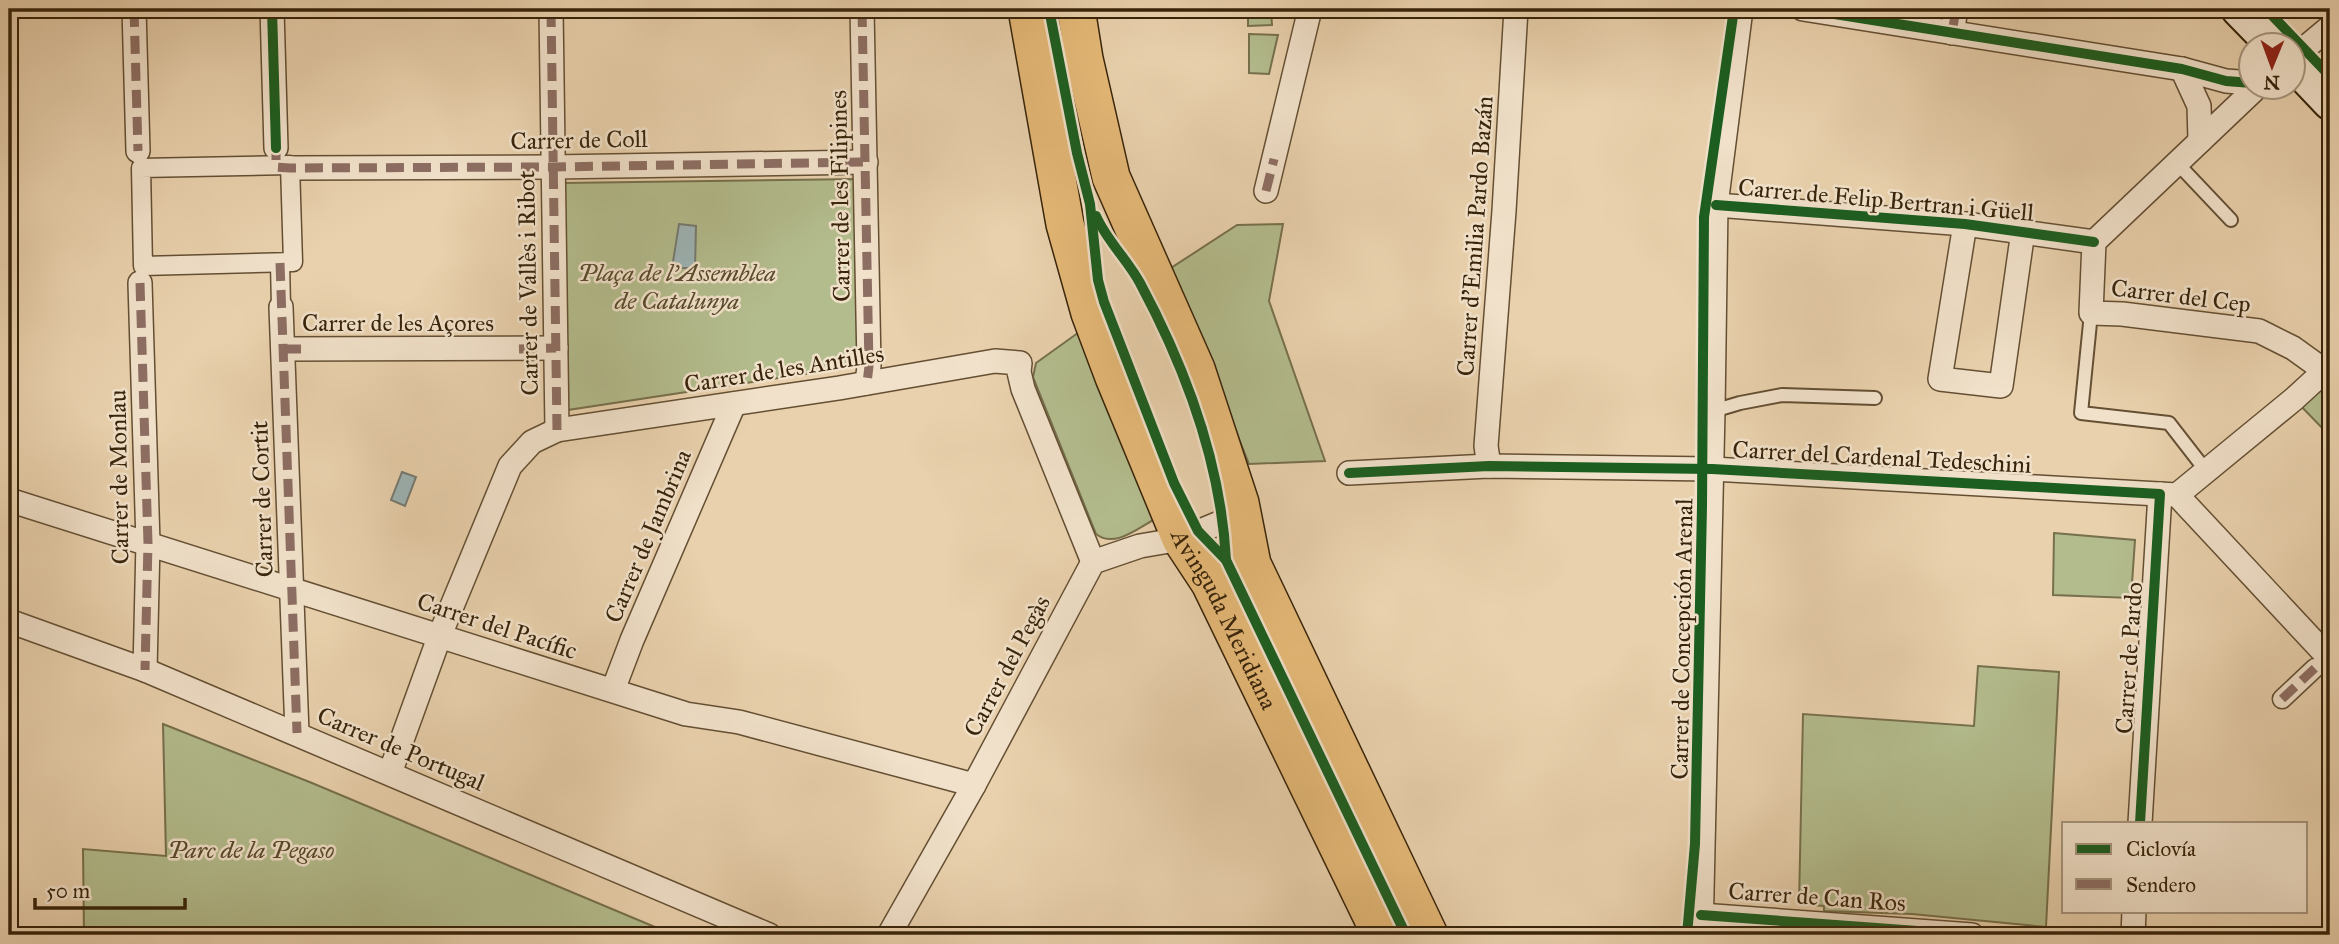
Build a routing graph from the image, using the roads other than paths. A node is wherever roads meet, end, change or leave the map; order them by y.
1 (134, 9) edge
2 (272, 9) edge
3 (551, 9) edge
4 (862, 9) edge
5 (1027, 9) edge
6 (1076, 9) edge
7 (1310, 9) edge
8 (1516, 9) edge
9 (1741, 9) edge
10 (1803, 9) edge
11 (1956, 9) edge
12 (2238, 9) edge
13 (2330, 27) edge
14 (2260, 32) edge
15 (1952, 33) junction
16 (2308, 45) edge
17 (2182, 69) junction
18 (2308, 80) edge
19 (2238, 82) edge
20 (2241, 102) edge
21 (2330, 103) edge
22 (2200, 141) junction
23 (276, 148) dead end
24 (138, 151) dead end
25 (866, 162) junction
26 (2176, 163) junction
27 (552, 167) junction
28 (293, 168) dead end
29 (1266, 191) dead end
30 (1716, 205) junction
31 (2231, 220) dead end
32 (1965, 224) junction
33 (2023, 231) junction
34 (2095, 242) junction
35 (280, 263) junction
36 (140, 283) dead end
37 (281, 307) joint
38 (2091, 313) junction
39 (556, 348) junction
40 (283, 349) junction
41 (2328, 368) edge
42 (867, 383) junction
43 (1875, 398) dead end
44 (734, 404) junction
45 (1713, 411) junction
46 (556, 430) junction
47 (1489, 466) junction
48 (1712, 468) junction
49 (2207, 472) junction
50 (1349, 473) dead end
51 (2169, 495) junction
52 (9, 500) edge
53 (1240, 503) junction
54 (1181, 539) junction
55 (148, 543) junction
56 (1093, 562) junction
57 (291, 589) junction
58 (9, 621) edge
59 (440, 635) junction
60 (2323, 664) edge
61 (145, 670) junction
62 (613, 690) junction
63 (2282, 699) dead end
64 (297, 733) junction
65 (390, 773) junction
66 (974, 785) junction
67 (2140, 822) edge
68 (2134, 912) edge
69 (1701, 925) edge
70 (769, 935) edge
71 (889, 935) edge
72 (1381, 935) edge
73 (1429, 935) edge
74 (1972, 935) edge
75 (2133, 935) edge

1 - 24 street
2 - 23 street
3 - 27 street, Carrer de Vallès i Ribot
4 - 25 street, Carrer de les Filipines
5 - 54 main road, Avinguda Meridiana
6 - 53 main road, Avinguda Meridiana
7 - 29 street
8 - 47 street, Carrer d'Emilia Pardo Bazán
9 - 30 street, Carrer de Concepción Arenal
10 - 15 street
11 - 15 street
12 - 14 main road
13 - 16 street
15 - 17 street
17 - 19 street
17 - 22 street
18 - 21 main road
20 - 22 street
22 - 26 street
25 - 27 street, Carrer de Coll
25 - 42 street, Carrer de les Filipines
26 - 31 lane
26 - 34 street
27 - 28 street, Carrer de Coll
27 - 39 street, Carrer de Vallès i Ribot
30 - 32 street, Carrer de Felip Bertran i Güell
30 - 45 street, Carrer de Concepción Arenal
32 - 33 street, Carrer de Felip Bertran i Güell
32 - 33 street
33 - 34 street, Carrer de Felip Bertran i Güell
34 - 38 street, Carrer del Cep
35 - 35 street
35 - 37 street, Carrer de Cortit
36 - 55 street, Carrer de Monlau
37 - 40 street, Carrer de Cortit
38 - 41 street, Carrer del Cep
38 - 49 lane
39 - 40 street, Carrer de les Açores
39 - 46 street, Carrer de Vallès i Ribot
40 - 57 street, Carrer de Cortit
41 - 49 street, Carrer del Cep
42 - 44 street, Carrer de les Antilles
42 - 56 street, Carrer de les Antilles
43 - 45 lane
44 - 46 street, Carrer de les Antilles
44 - 62 street, Carrer de Jambrina
45 - 48 street, Carrer de Concepción Arenal
46 - 59 street
47 - 48 street, Carrer del Cardenal Tedeschini
47 - 50 street, Carrer del Cardenal Tedeschini
48 - 51 street, Carrer del Cardenal Tedeschini
48 - 69 street, Carrer de Concepción Arenal
49 - 51 street, Carrer del Cep
51 - 60 street
51 - 67 street, Carrer de Pardo
52 - 55 street, Carrer del Pacífic
53 - 54 street
53 - 73 main road, Avinguda Meridiana
54 - 56 street
54 - 72 main road, Avinguda Meridiana
55 - 57 street, Carrer del Pacífic
55 - 61 street, Carrer de Monlau
56 - 66 street, Carrer del Pegàs
57 - 59 street, Carrer del Pacífic
57 - 64 street, Carrer de Cortit
58 - 61 street, Carrer de Portugal
59 - 62 street, Carrer del Pacífic
59 - 65 street
60 - 63 street
61 - 64 street, Carrer de Portugal
62 - 66 street, Carrer del Pacífic
64 - 65 street, Carrer de Portugal
65 - 70 street, Carrer de Portugal
66 - 71 street, Carrer del Pegàs
68 - 75 street
69 - 74 street, Carrer de Can Ros

